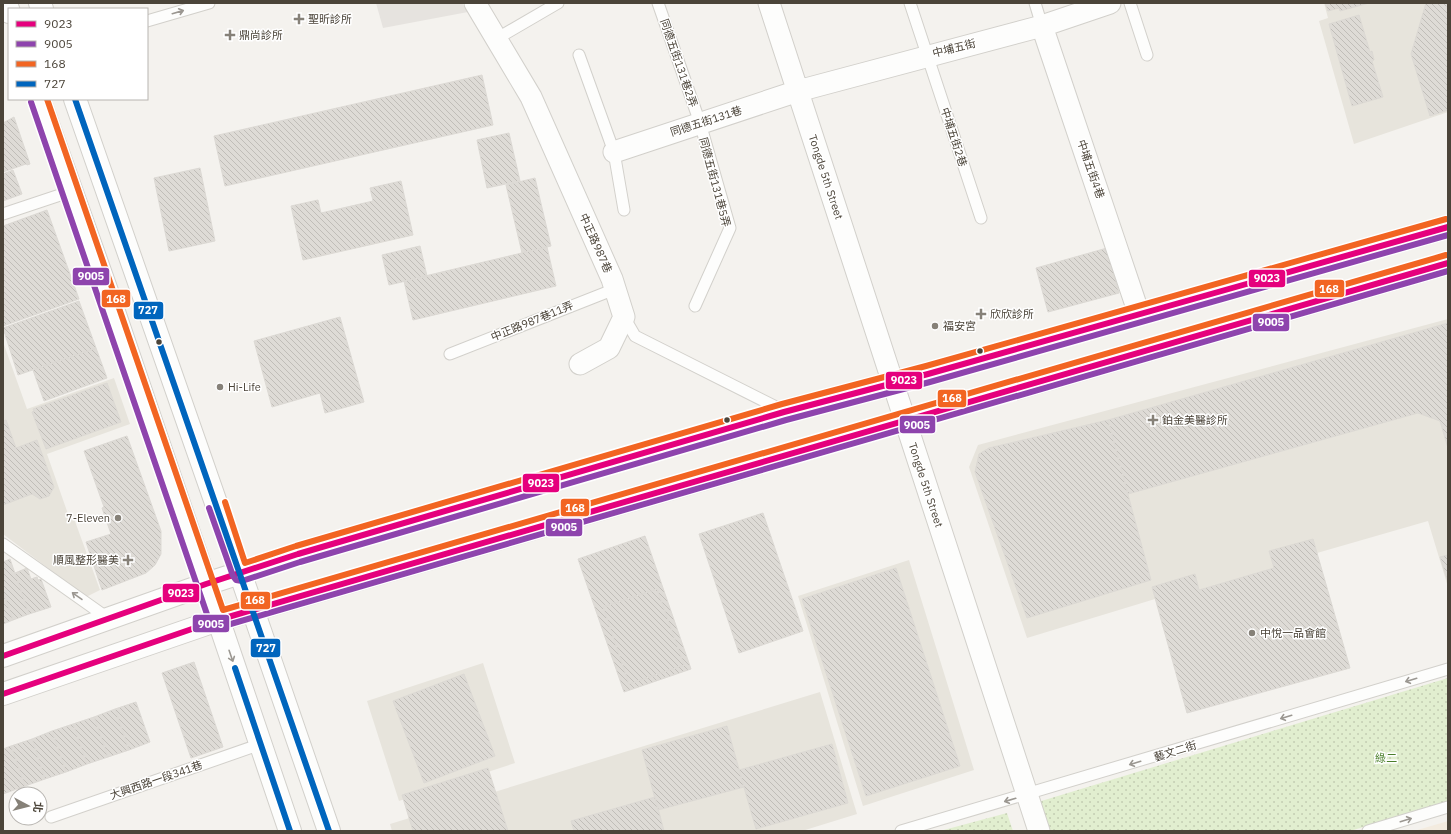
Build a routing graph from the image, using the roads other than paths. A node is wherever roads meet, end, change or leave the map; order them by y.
1 (209, 3) edge
2 (475, 3) edge
3 (558, 3) edge
4 (658, 3) edge
5 (769, 3) edge
6 (910, 3) edge
7 (1035, 3) edge
8 (1110, 3) edge
9 (1130, 3) edge
10 (148, 21) edge
11 (1042, 26) junction
12 (496, 38) junction
13 (579, 55) dead end
14 (927, 55) junction
15 (1147, 55) dead end
16 (798, 91) junction
17 (40, 100) edge
18 (75, 100) edge
19 (700, 123) junction
20 (614, 152) junction
21 (72, 190) junction
22 (624, 210) dead end
23 (3, 214) edge
24 (981, 218) dead end
25 (1448, 227) edge
26 (1448, 263) edge
27 (615, 289) junction
28 (695, 306) dead end
29 (1139, 314) junction
30 (624, 317) junction
31 (450, 354) dead end
32 (580, 364) dead end
33 (893, 383) junction
34 (784, 412) junction
35 (906, 422) junction
36 (3, 544) edge
37 (240, 573) junction
38 (206, 584) junction
39 (252, 610) junction
40 (109, 619) junction
41 (218, 620) junction
42 (3, 656) edge
43 (1448, 669) edge
44 (3, 694) edge
45 (260, 744) junction
46 (1027, 795) junction
47 (1448, 807) edge
48 (51, 817) dead end
49 (290, 831) edge
50 (329, 831) edge
51 (901, 831) edge
52 (1039, 831) edge
53 (1368, 831) edge

10 -> 1 lane
2 - 12 street, 中正路987巷
3 - 12 lane
4 - 19 lane, 同德五街131巷2弄
5 - 16 street, Tongde 5th Street
6 - 14 lane, 中埔五街2巷
7 - 11 lane
8 - 11 street, 中埔五街
9 - 15 lane
11 - 14 street, 中埔五街
11 - 29 street, 中埔五街4巷
12 - 27 street, 中正路987巷
13 - 20 lane
14 - 16 street, 中埔五街
14 - 24 lane, 中埔五街2巷
16 - 19 street, 同德五街131巷
16 - 33 street, Tongde 5th Street
17 - 21 street
18 - 37 street
19 - 20 street, 同德五街131巷
19 - 28 lane, 同德五街131巷5弄
20 - 22 lane
21 - 23 lane
21 - 38 street
25 - 29 street
26 - 35 street
27 - 30 street, 中正路987巷
27 - 31 lane, 中正路987巷11弄
29 - 33 street
30 - 32 street
30 - 34 lane, 中正路987巷
33 - 34 street
33 - 35 street, Tongde 5th Street
34 - 37 street
35 - 39 street
35 - 46 street, Tongde 5th Street
40 -> 36 lane
37 - 38 street
37 - 39 street
38 - 40 street
38 - 41 street
39 - 41 street
39 - 50 street
40 - 42 street
41 - 44 street
41 -> 45 street
43 -> 46 lane, 藝文二街
45 - 48 lane, 大興西路一段341巷
45 - 49 street
46 -> 51 lane, 藝文二街
46 - 52 street, Tongde 5th Street
53 -> 47 lane

